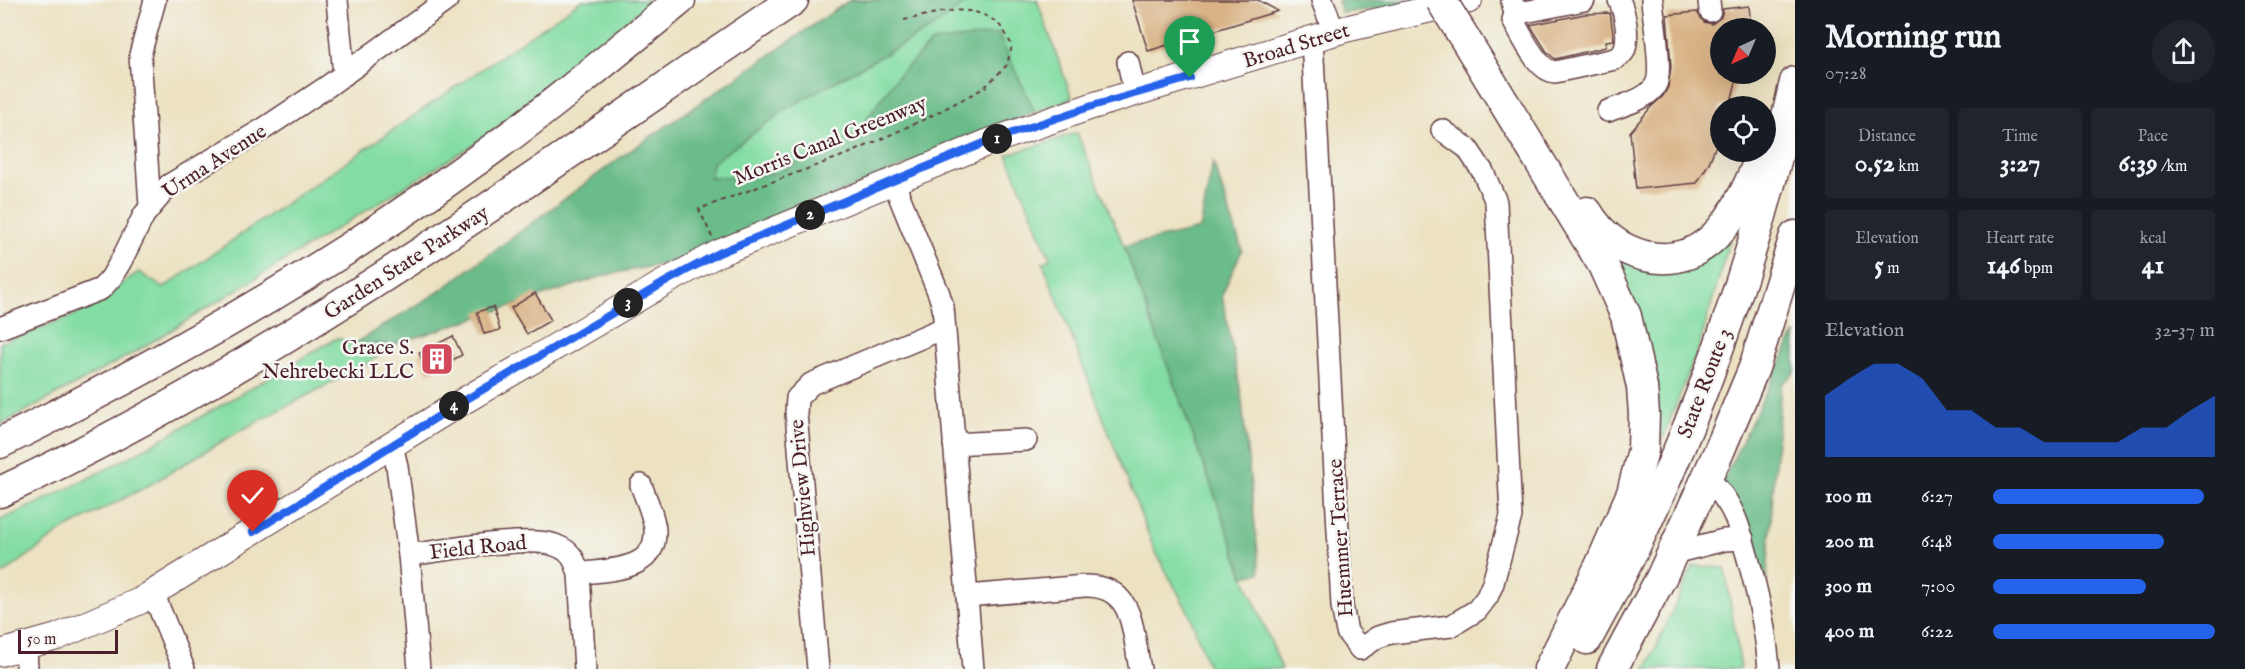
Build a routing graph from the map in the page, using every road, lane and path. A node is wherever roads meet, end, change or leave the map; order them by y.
1 (155, 0) edge
2 (338, 0) edge
3 (447, 0) edge
4 (680, 0) edge
5 (793, 0) edge
6 (1322, 0) edge
7 (1440, 0) edge
8 (1455, 0) edge
9 (1469, 0) edge
10 (1584, 0) edge
11 (1619, 0) edge
12 (1652, 0) edge
13 (1514, 7) edge
14 (904, 20) dead end
15 (1468, 33) junction
16 (1323, 36) junction
17 (1128, 62) dead end
18 (1795, 71) edge
19 (344, 75) junction
20 (1795, 81) edge
21 (1135, 94) junction
22 (1608, 111) dead end
23 (1776, 119) edge
24 (1442, 130) dead end
25 (1759, 162) edge
26 (893, 181) junction
27 (150, 206) junction
28 (1795, 236) edge
29 (719, 253) junction
30 (1795, 299) edge
31 (0, 327) edge
32 (944, 328) junction
33 (1754, 368) junction
34 (1026, 440) dead end
35 (0, 443) edge
36 (954, 444) junction
37 (392, 446) junction
38 (1708, 477) junction
39 (641, 485) dead end
40 (0, 492) edge
41 (1743, 539) junction
42 (1673, 553) junction
43 (409, 555) junction
44 (579, 574) junction
45 (153, 593) junction
46 (967, 596) junction
47 (0, 653) edge
48 (27, 658) edge
49 (184, 669) edge
50 (419, 669) edge
51 (585, 669) edge
52 (818, 669) edge
53 (973, 669) edge
54 (1140, 669) edge
55 (1549, 669) edge
56 (1569, 669) edge
57 (1612, 669) edge
58 (1769, 669) edge

1 - 27 street
2 - 19 street
3 - 19 street, Urma Avenue
4 - 35 highway, Garden State Parkway
5 - 40 highway, Garden State Parkway
6 - 16 street
7 - 15 highway, bridge
8 - 15 highway
9 - 16 main road, Broad Street
10 - 13 street
11 - 13 street
12 - 22 street
14 - 29 path, Morris Canal Greenway
15 - 25 highway
15 - 55 highway
16 - 21 main road, Broad Street
16 - 24 street, Huemmer Terrace
17 - 21 street
18 - 23 highway
19 - 27 street, Urma Avenue
20 - 56 highway, State Route 3
21 - 26 main road, Broad Street
26 - 29 main road, Broad Street
26 - 32 street
27 - 31 street, Urma Avenue
28 - 33 highway, State Route 3
29 - 37 main road, Broad Street
30 - 33 highway
32 - 36 street
32 - 52 street, Highview Drive
33 - 38 highway, State Route 3
34 - 36 street
36 - 46 street
37 - 43 street
37 - 45 main road, Broad Street
38 - 41 street
38 - 42 highway, State Route 3
39 - 44 street
41 - 42 street
41 - 58 street
42 - 57 highway, State Route 3
43 - 44 street, Field Road
43 - 50 street
44 - 51 street, Field Road
45 - 48 main road, Broad Street
45 - 49 street
46 - 53 street
46 - 54 street
47 - 48 main road, Broad Street

